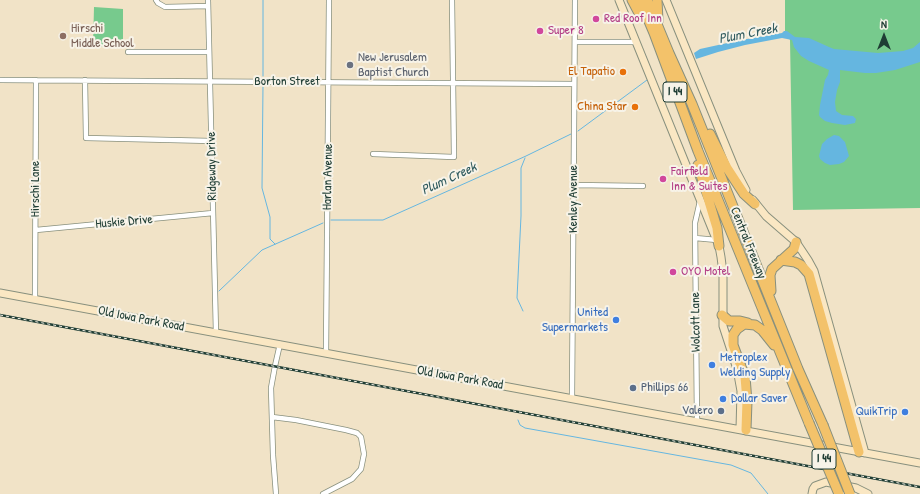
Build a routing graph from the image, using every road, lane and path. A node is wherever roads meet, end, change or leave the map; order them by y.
1 (156, 0) edge
2 (208, 0) edge
3 (330, 0) edge
4 (452, 0) edge
5 (575, 0) edge
6 (619, 0) edge
7 (632, 0) edge
8 (640, 0) edge
9 (647, 0) edge
10 (657, 0) edge
11 (666, 0) edge
12 (208, 6) junction
13 (656, 30) junction
14 (575, 42) junction
15 (636, 42) junction
16 (128, 52) dead end
17 (209, 52) junction
18 (0, 80) edge
19 (36, 80) junction
20 (84, 80) junction
21 (210, 81) junction
22 (329, 82) junction
23 (453, 84) junction
24 (574, 84) junction
25 (692, 104) junction
26 (212, 141) junction
27 (698, 151) junction
28 (373, 154) dead end
29 (574, 186) junction
30 (643, 186) dead end
31 (700, 200) junction
32 (755, 204) junction
33 (213, 213) junction
34 (707, 216) junction
35 (696, 218) junction
36 (36, 230) junction
37 (695, 238) junction
38 (796, 242) junction
39 (718, 243) junction
40 (781, 260) junction
41 (0, 292) edge
42 (35, 299) junction
43 (771, 300) junction
44 (722, 315) junction
45 (751, 324) junction
46 (216, 333) junction
47 (280, 344) junction
48 (326, 354) junction
49 (782, 356) junction
50 (572, 398) junction
51 (272, 417) junction
52 (697, 421) junction
53 (743, 429) junction
54 (862, 453) junction
55 (920, 463) edge
56 (276, 494) edge
57 (323, 494) edge
58 (812, 494) edge
59 (840, 494) edge
60 (850, 494) edge
61 (868, 494) edge

1 - 12 street
2 - 12 street, Ridgeway Drive
3 - 22 street, Harlan Avenue
4 - 23 street
5 - 14 street, Kenley Avenue
6 - 15 main road
7 - 13 highway
8 - 13 highway, Central Freeway / I 44
9 - 13 highway, Central Freeway / I 44
10 - 13 highway
11 - 32 main road, Central Freeway
12 - 17 street, Ridgeway Drive
13 - 25 highway, Central Freeway / I 44
13 - 27 highway, Central Freeway / I 44
14 - 15 street
14 - 24 street, Kenley Avenue
15 - 31 main road
16 - 17 street
17 - 21 street, Ridgeway Drive
18 - 19 street, Borton Street
19 - 20 street, Borton Street
19 - 36 street, Hirschi Lane
20 - 21 street, Borton Street
20 - 26 street
21 - 22 street, Borton Street
21 - 26 street, Ridgeway Drive
22 - 23 street, Borton Street
22 - 48 street, Harlan Avenue
23 - 24 street, Borton Street
23 - 28 street
24 - 29 street, Kenley Avenue
25 - 32 highway
25 - 43 highway, Central Freeway / I 44
26 - 33 street, Ridgeway Drive
27 - 39 highway
27 - 49 highway, Central Freeway / I 44
29 - 30 street
29 - 50 street, Kenley Avenue
31 - 34 main road
31 - 35 street, Wolcott Lane
32 - 38 main road, Central Freeway
33 - 36 street, Huskie Drive
33 - 46 street, Ridgeway Drive
34 - 35 street
34 - 39 main road
35 - 37 street, Wolcott Lane
36 - 42 street, Hirschi Lane
37 - 39 street
37 - 52 street, Wolcott Lane
38 - 40 highway
38 - 54 main road, Central Freeway
39 - 44 main road
40 - 43 highway
40 - 54 highway
41 - 42 main road, Old Iowa Park Road
42 - 46 main road, Old Iowa Park Road
43 - 60 highway, Central Freeway / I 44, bridge
44 - 45 highway
44 - 53 main road
45 - 49 highway
45 - 53 highway
46 - 47 main road, Old Iowa Park Road
47 - 48 main road, Old Iowa Park Road
47 - 51 street
48 - 50 main road, Old Iowa Park Road
49 - 59 highway, Central Freeway / I 44, bridge
50 - 52 main road, Old Iowa Park Road
51 - 56 street
51 - 57 street
52 - 53 main road, Old Iowa Park Road
53 - 54 main road, Old Iowa Park Road
54 - 55 main road, Old Iowa Park Road
58 - 61 main road

